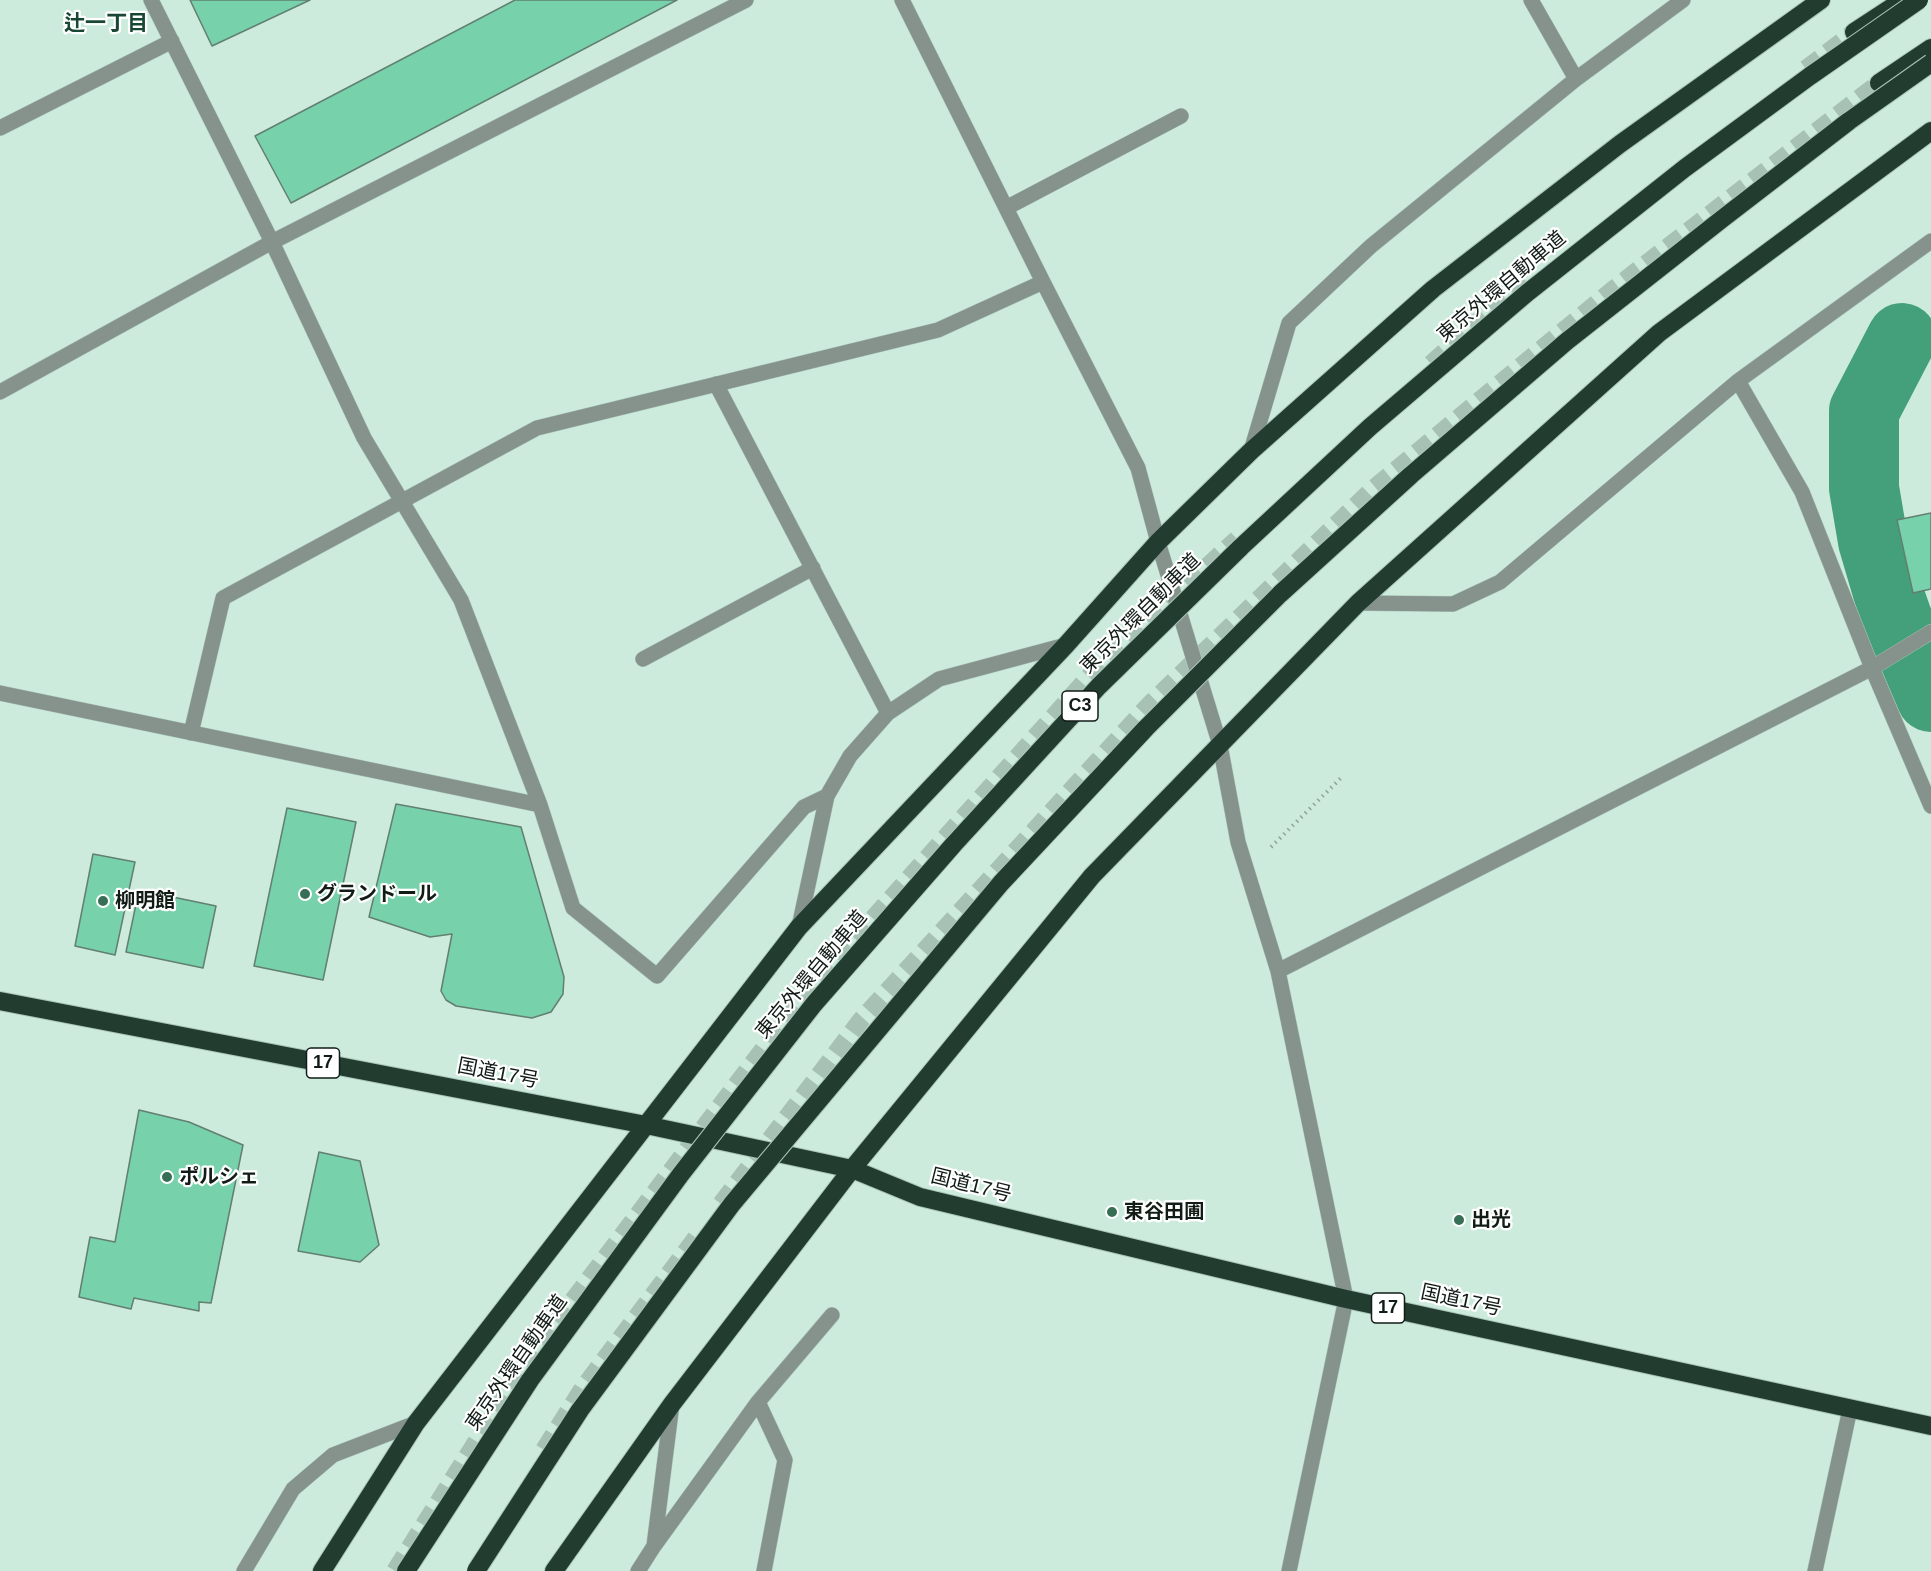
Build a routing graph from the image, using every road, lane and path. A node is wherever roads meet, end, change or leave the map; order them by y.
1 (151, 0) edge
2 (746, 0) edge
3 (902, 0) edge
4 (1531, 0) edge
5 (1683, 0) edge
6 (1821, 0) edge
7 (1904, 0) edge
8 (1919, 0) edge
9 (1854, 32) tunnel mouth
10 (171, 41) junction
11 (1931, 48) edge
12 (1931, 63) edge
13 (1576, 79) junction
14 (1879, 83) tunnel mouth
15 (1181, 116) dead end
16 (0, 128) edge
17 (1931, 131) edge
18 (1006, 208) junction
19 (1931, 241) edge
20 (272, 242) junction
21 (1043, 282) junction
22 (1738, 381) junction
23 (716, 384) junction
24 (0, 392) edge
25 (1251, 451) junction
26 (401, 501) junction
27 (1158, 542) junction
28 (813, 568) junction
29 (1358, 603) junction
30 (1931, 632) edge
31 (1066, 645) junction
32 (643, 659) dead end
33 (1872, 668) junction
34 (0, 693) edge
35 (888, 713) junction
36 (191, 733) junction
37 (1220, 745) junction
38 (1342, 777) dead end
39 (827, 796) junction
40 (540, 805) junction
41 (1931, 806) edge
42 (1271, 847) dead end
43 (799, 927) junction
44 (1278, 971) junction
45 (0, 1001) edge
46 (646, 1125) junction
47 (852, 1169) junction
48 (1346, 1299) junction
49 (832, 1315) dead end
50 (758, 1402) junction
51 (672, 1404) junction
52 (1850, 1409) junction
53 (416, 1423) junction
54 (1931, 1426) edge
55 (654, 1546) junction
56 (244, 1571) edge
57 (322, 1571) edge
58 (406, 1571) edge
59 (476, 1571) edge
60 (554, 1571) edge
61 (638, 1571) edge
62 (764, 1571) edge
63 (1289, 1571) edge
64 (1815, 1571) edge

1 - 10 street
2 - 20 street
3 - 18 street
4 - 13 street
5 - 13 street
6 - 25 highway
7 - 9 highway
8 - 58 highway, 東京外環自動車道 / C3, bridge
10 - 16 street
10 - 20 street
11 - 14 highway
12 - 59 highway, bridge
13 - 25 street
15 - 18 street
17 - 29 highway
18 - 21 street
19 - 22 street
20 - 24 street
20 - 26 street
21 - 23 street
21 - 27 street
22 - 29 street
22 - 33 street
23 - 26 street
23 - 28 street
25 - 27 highway
26 - 36 street
26 - 40 street
27 - 31 highway
27 - 37 street
28 - 32 street
28 - 35 street
29 - 37 highway
30 - 33 street
31 - 35 street
31 - 43 highway
33 - 41 street
33 - 44 street
34 - 36 street
35 - 39 street
36 - 40 street
37 - 44 street
37 - 47 highway
38 - 42 path
39 - 40 street
39 - 43 street
43 - 46 highway
44 - 48 street
45 - 46 highway, 国道17号 / 17
46 - 47 highway, 国道17号 / 17
46 - 53 highway
47 - 48 highway, 国道17号 / 17
47 - 51 highway
48 - 52 highway, 国道17号 / 17
48 - 63 street
49 - 50 street
50 - 55 street
50 - 62 street
51 - 55 street
51 - 60 highway
52 - 54 highway, 国道17号 / 17
52 - 64 street
53 - 56 street
53 - 57 highway
55 - 61 street

